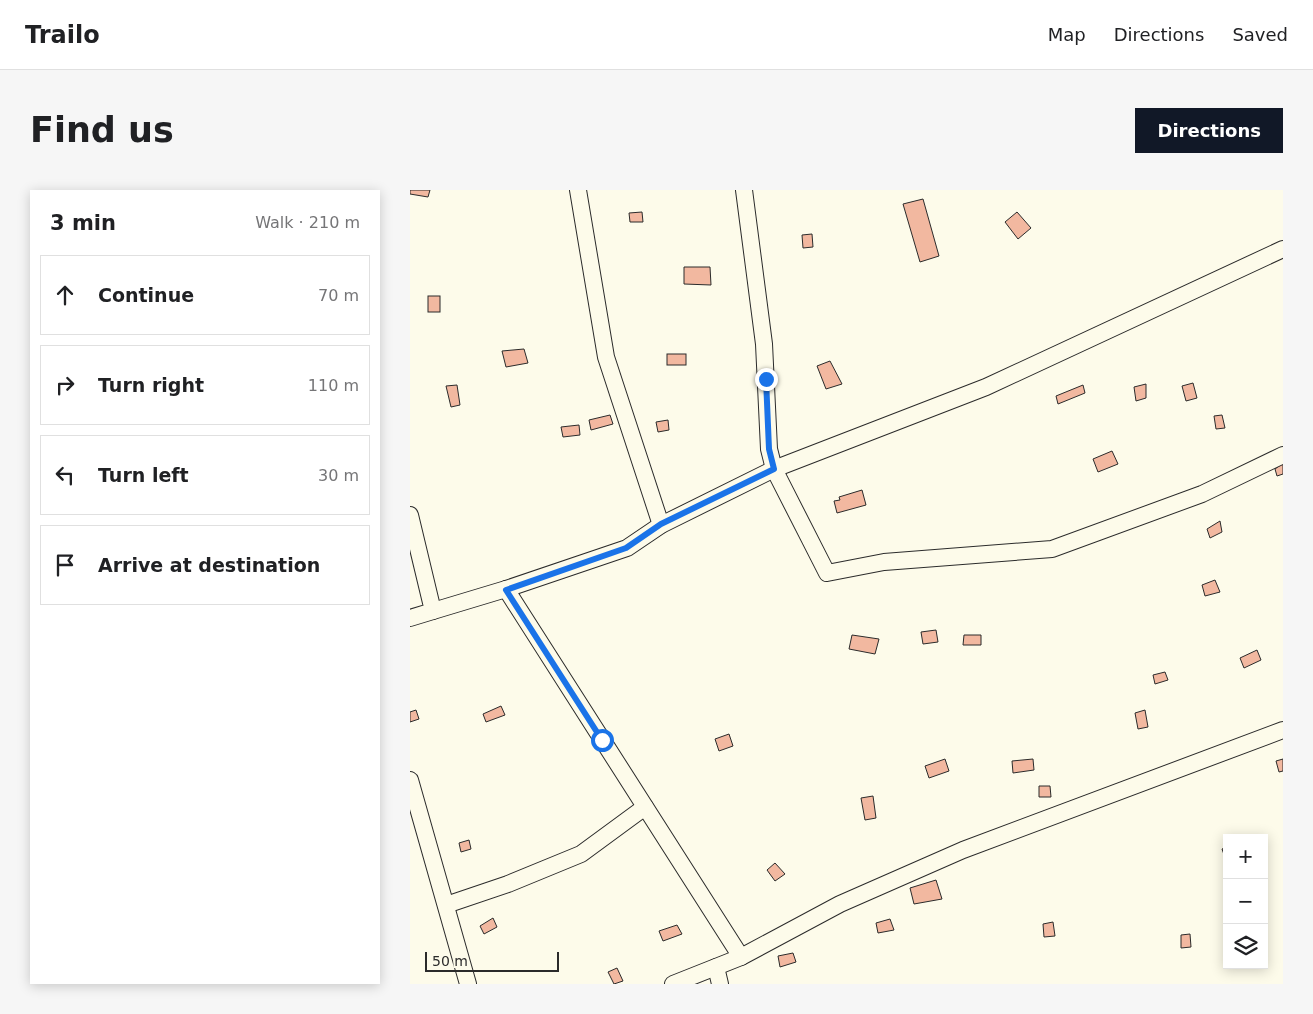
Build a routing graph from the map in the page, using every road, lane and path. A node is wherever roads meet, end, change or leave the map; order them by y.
1 (578, 190) edge
2 (744, 190) edge
3 (1283, 249) edge
4 (1283, 454) edge
5 (774, 469) junction
6 (410, 515) edge
7 (661, 524) junction
8 (506, 590) junction
9 (433, 611) junction
10 (410, 618) edge
11 (1283, 730) edge
12 (410, 780) edge
13 (645, 807) junction
14 (446, 905) junction
15 (741, 957) junction
16 (716, 967) junction
17 (468, 984) edge
18 (672, 984) edge
19 (720, 984) edge

1 - 7 street
2 - 5 street
3 - 5 street
4 - 5 street
5 - 7 street
6 - 9 street
7 - 8 street
8 - 9 street
8 - 13 street
9 - 10 street
11 - 15 street
12 - 14 street
13 - 14 street
13 - 15 street
14 - 17 street
15 - 16 street
16 - 18 street
16 - 19 street

